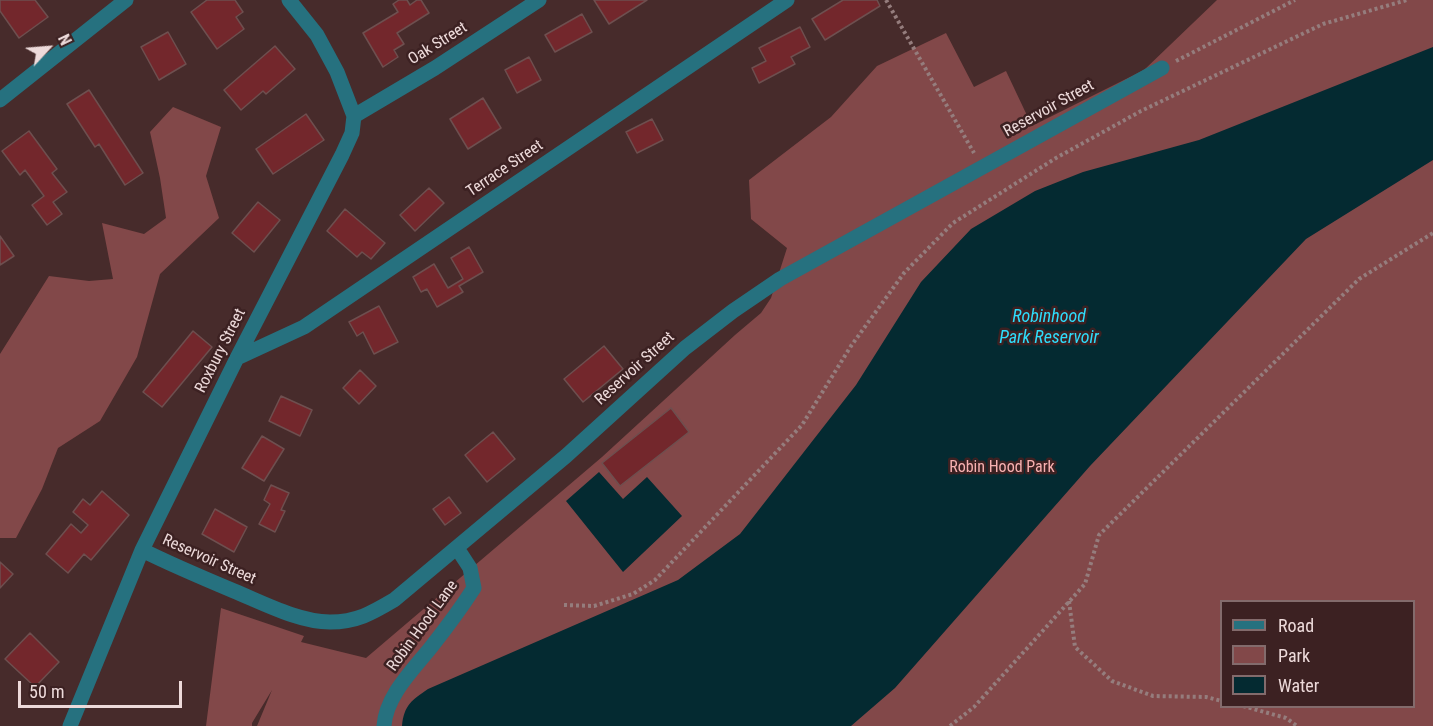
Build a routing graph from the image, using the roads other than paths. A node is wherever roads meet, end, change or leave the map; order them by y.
1 (126, 0) edge
2 (289, 0) edge
3 (539, 0) edge
4 (787, 0) edge
5 (1162, 68) road end
6 (0, 100) edge
7 (354, 116) junction
8 (237, 358) junction
9 (457, 548) junction
10 (142, 550) junction
11 (70, 726) edge
12 (384, 726) edge

1 - 6 street
2 - 7 street
3 - 7 street, Oak Street
4 - 8 street, Terrace Street
5 - 9 street, Reservoir Street
7 - 8 street, Roxbury Street
8 - 10 street, Roxbury Street
9 - 10 street, Reservoir Street
9 - 12 street, Robin Hood Lane
10 - 11 street, Roxbury Street

